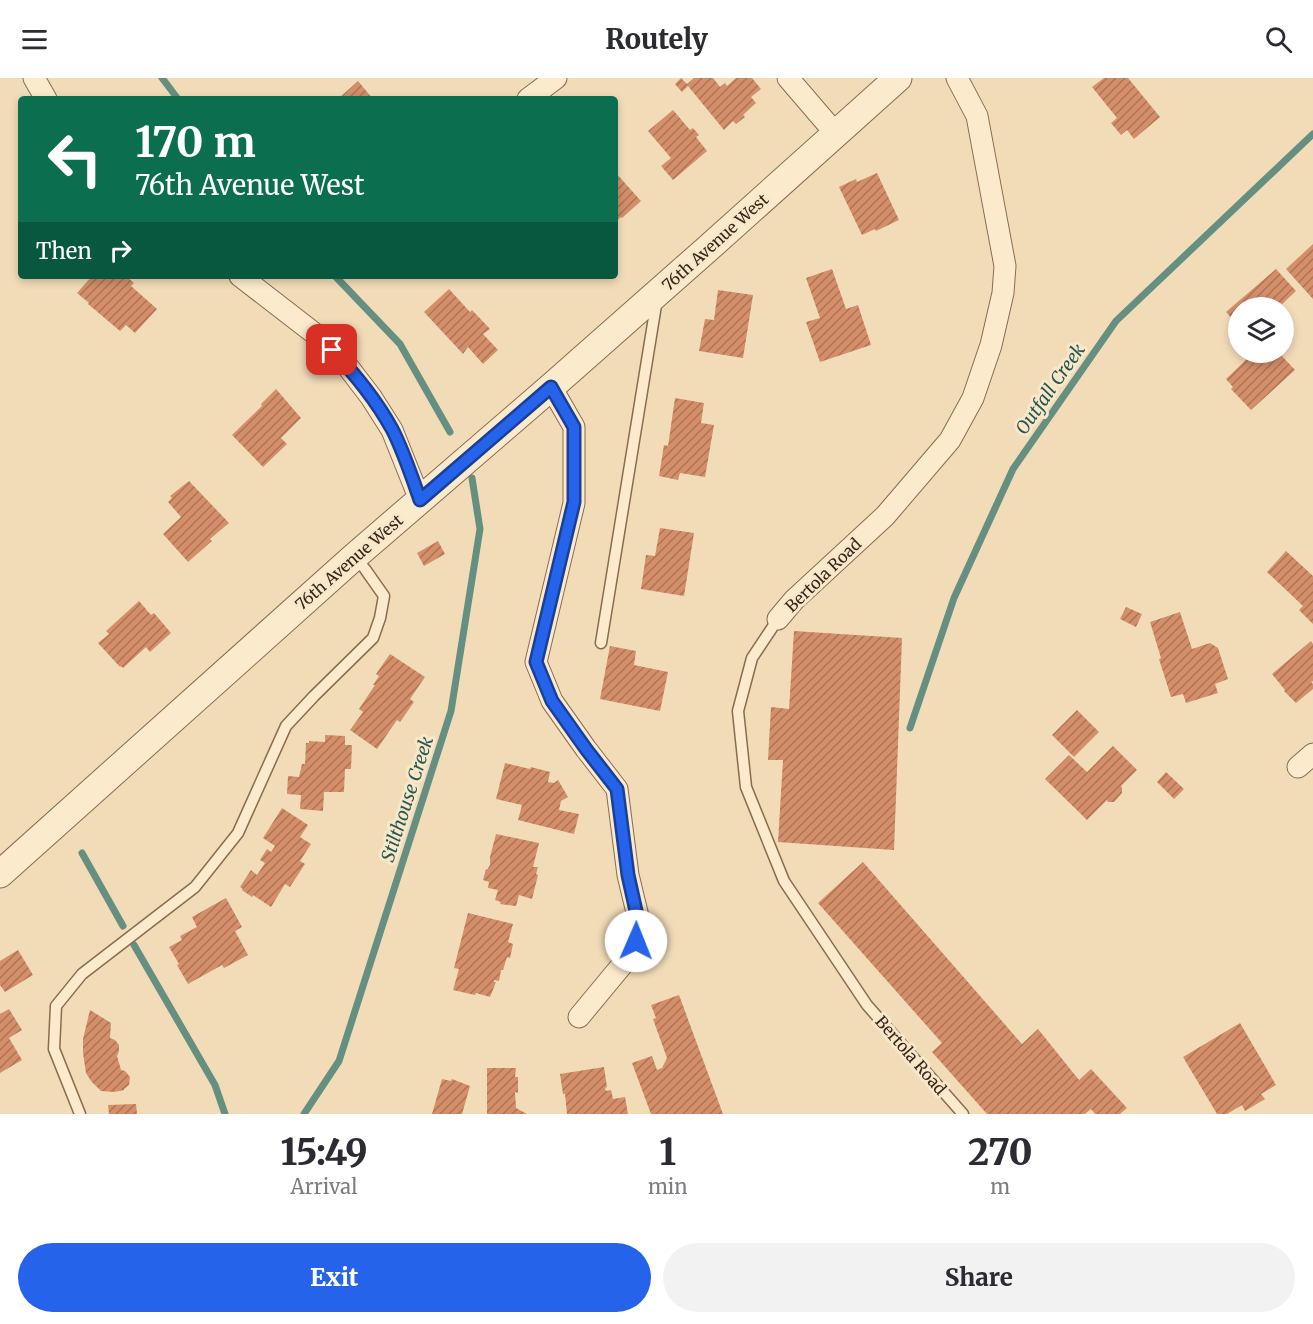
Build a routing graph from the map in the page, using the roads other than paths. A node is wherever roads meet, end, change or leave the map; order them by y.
1 (34, 78) edge
2 (556, 78) edge
3 (788, 78) edge
4 (898, 78) edge
5 (957, 78) edge
6 (44, 96) edge
7 (532, 96) edge
8 (836, 134) junction
9 (244, 279) edge
10 (659, 292) junction
11 (551, 387) junction
12 (420, 500) junction
13 (354, 556) junction
14 (778, 619) joint
15 (601, 643) dead end
16 (0, 874) edge
17 (579, 1017) dead end
18 (80, 1114) edge
19 (963, 1114) edge

1 - 6 street
2 - 7 street
3 - 8 street
4 - 8 street, 76th Avenue West
5 - 14 street, Bertola Road
8 - 10 street, 76th Avenue West
9 - 12 street
10 - 11 street, 76th Avenue West
10 - 15 lane
11 - 12 street, 76th Avenue West
11 - 17 street
12 - 13 street, 76th Avenue West
13 - 16 street, 76th Avenue West
13 - 18 lane
14 - 19 lane, Bertola Road

